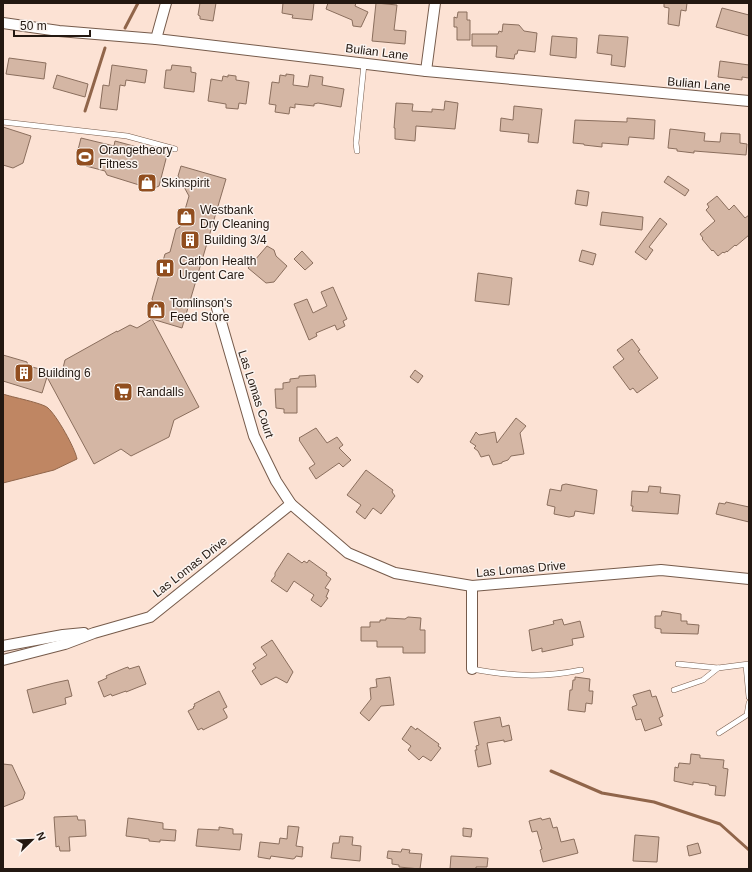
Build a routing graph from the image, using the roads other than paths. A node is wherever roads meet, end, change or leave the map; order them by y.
1 (166, 3) edge
2 (435, 3) edge
3 (3, 23) edge
4 (156, 39) junction
5 (364, 64) junction
6 (426, 71) junction
7 (749, 101) edge
8 (3, 122) edge
9 (175, 149) dead end
10 (357, 151) dead end
11 (217, 308) dead end
12 (291, 504) junction
13 (749, 579) edge
14 (472, 586) junction
15 (94, 633) junction
16 (3, 646) edge
17 (3, 660) edge
18 (678, 664) dead end
19 (747, 665) edge
20 (718, 668) junction
21 (472, 669) joint
22 (581, 670) dead end
23 (674, 690) dead end
24 (749, 697) edge
25 (749, 703) edge
26 (719, 733) dead end

1 - 4 street
2 - 6 street
3 - 4 street, Bulian Lane
4 - 5 street, Bulian Lane
5 - 6 street, Bulian Lane
5 - 10 lane
6 - 7 street, Bulian Lane
8 - 9 lane
11 - 12 street, Las Lomas Court
12 - 14 street, Las Lomas Drive
12 - 15 street, Las Lomas Drive
13 - 14 street, Las Lomas Drive
14 - 21 street
15 - 16 street, Las Lomas Drive
15 - 17 street, Las Lomas Drive
18 - 20 lane
19 - 20 lane
19 - 24 lane
20 - 23 lane
21 - 22 lane
25 - 26 lane

